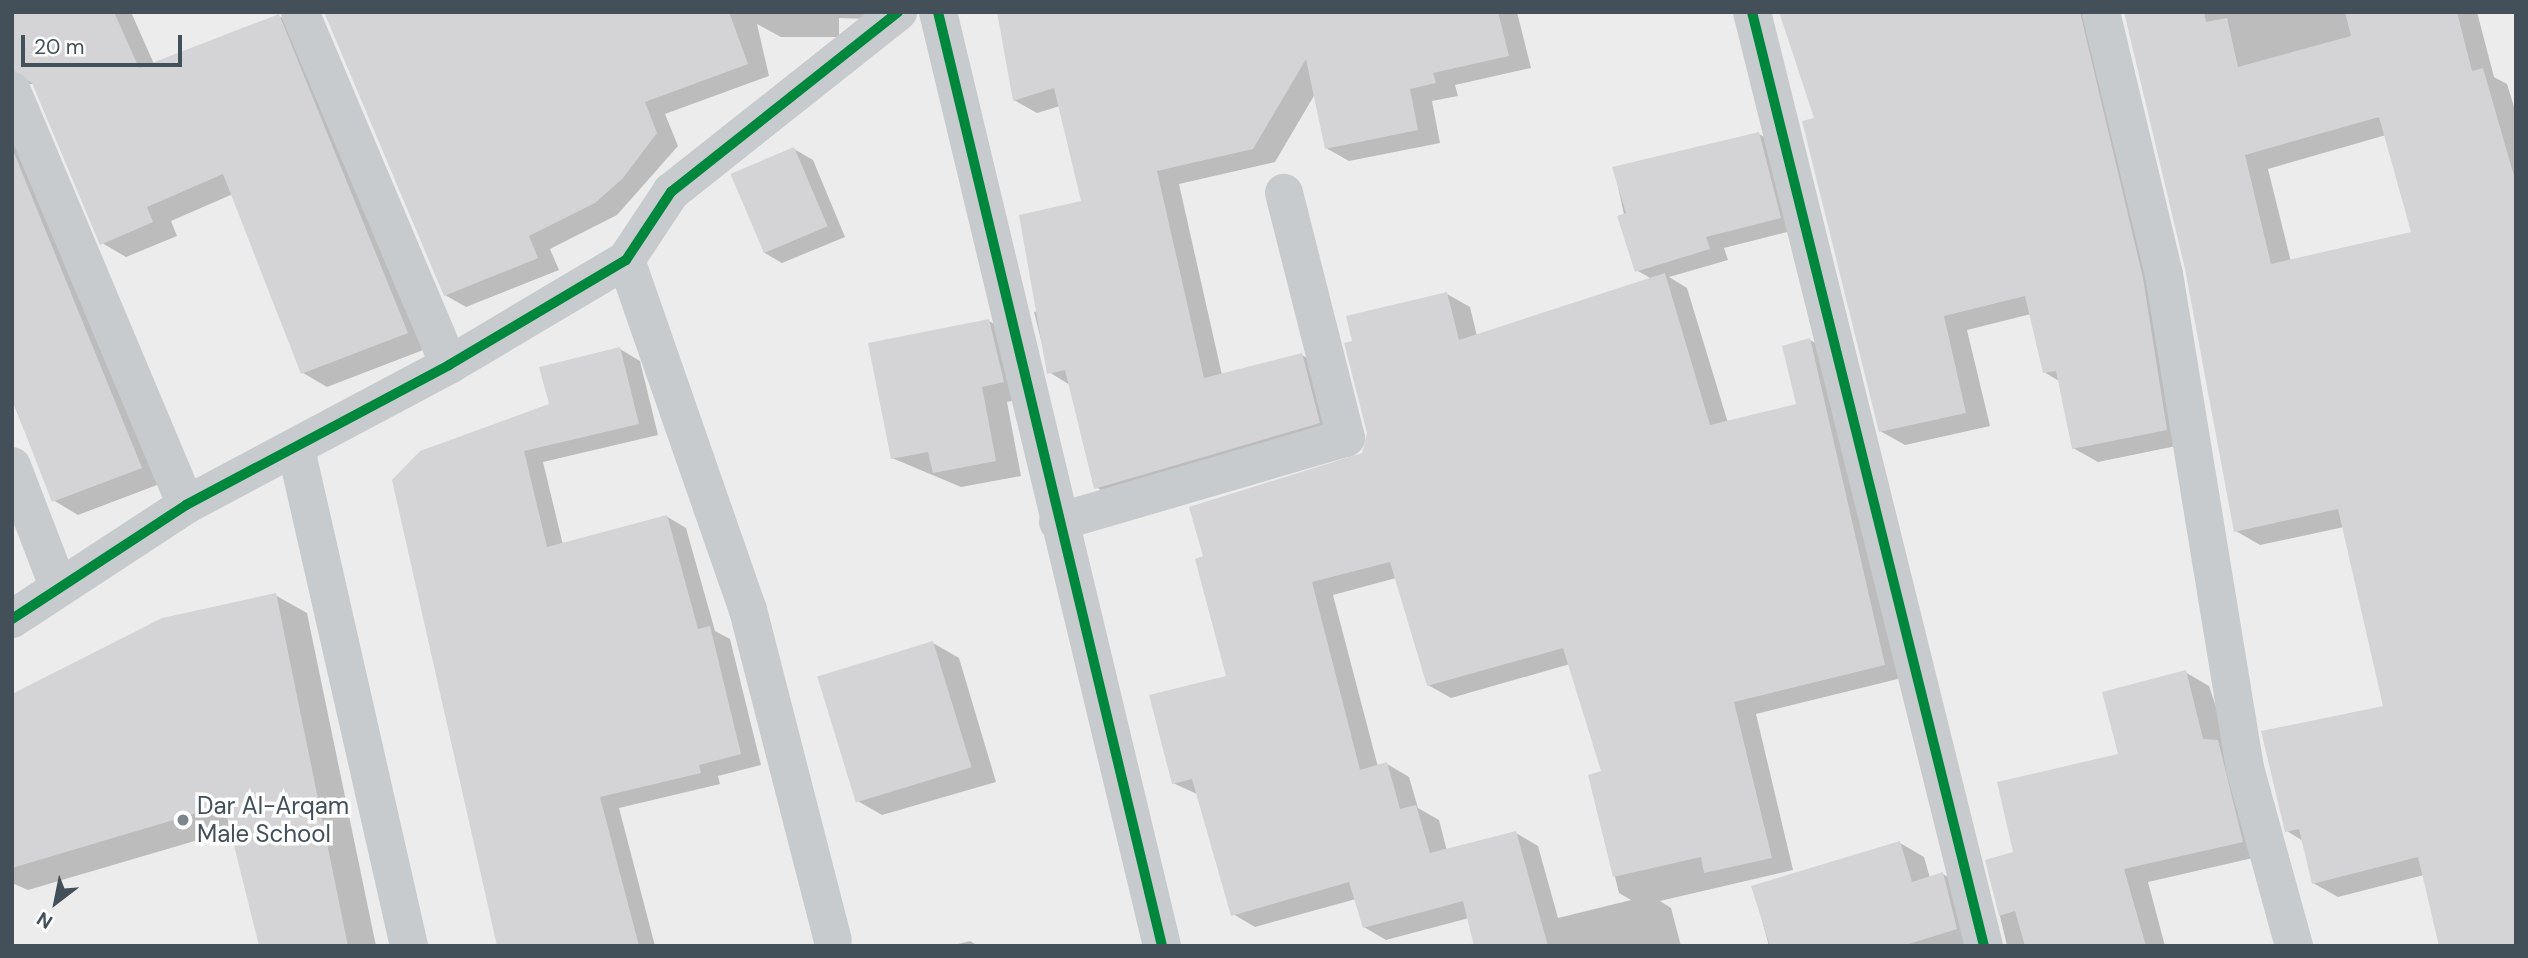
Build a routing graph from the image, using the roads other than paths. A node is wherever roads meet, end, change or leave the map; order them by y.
1 (300, 12) edge
2 (898, 12) edge
3 (938, 12) edge
4 (1752, 12) edge
5 (2101, 12) edge
6 (12, 91) edge
7 (1284, 193) dead end
8 (626, 260) junction
9 (449, 365) junction
10 (296, 449) junction
11 (12, 466) edge
12 (186, 505) junction
13 (1058, 522) junction
14 (58, 586) junction
15 (12, 619) edge
16 (833, 940) dead end
17 (410, 946) edge
18 (1162, 946) edge
19 (1984, 946) edge
20 (2294, 946) edge

1 - 9 street
2 - 8 street
3 - 13 street
4 - 19 street
5 - 20 street
6 - 12 street
7 - 13 street
8 - 9 street
8 - 16 street
9 - 10 street
10 - 12 street
10 - 17 street
11 - 14 street
12 - 14 street
13 - 18 street
14 - 15 street

